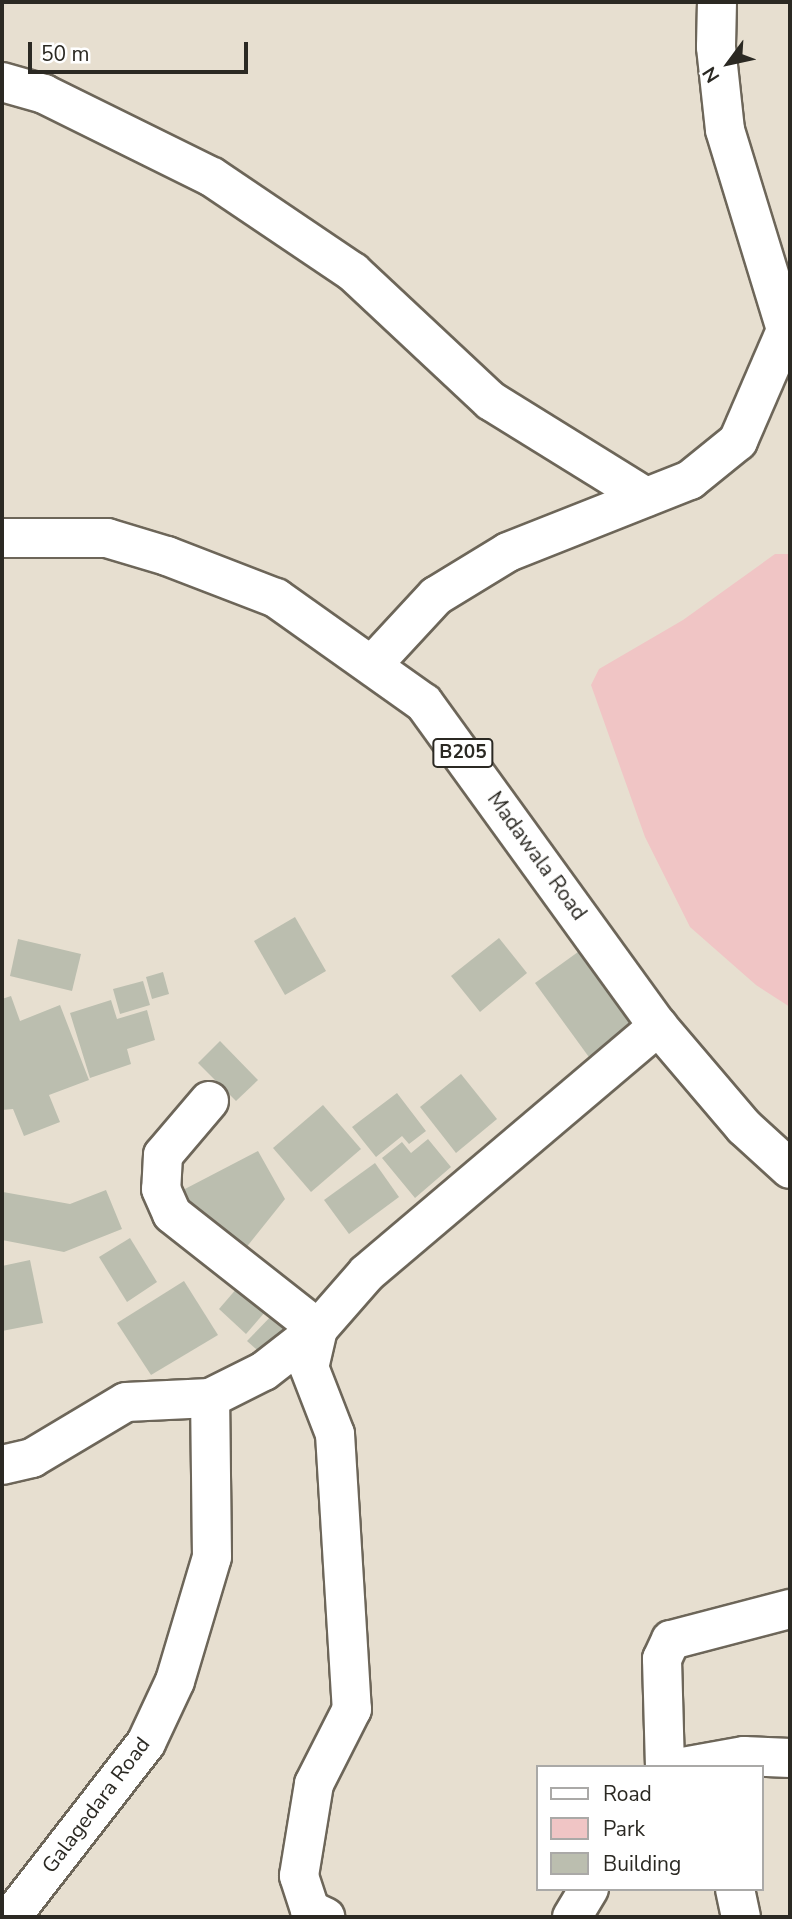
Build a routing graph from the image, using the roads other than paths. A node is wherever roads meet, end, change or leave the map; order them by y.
1 (717, 2) edge
2 (2, 82) edge
3 (788, 325) edge
4 (646, 497) junction
5 (2, 538) edge
6 (373, 664) junction
7 (658, 1026) junction
8 (209, 1101) dead end
9 (790, 1168) edge
10 (318, 1329) junction
11 (210, 1398) junction
12 (2, 1465) edge
13 (790, 1609) edge
14 (790, 1758) edge
15 (665, 1765) edge
16 (694, 1765) edge
17 (588, 1891) edge
18 (735, 1891) edge
19 (11, 1917) edge
20 (325, 1917) edge
21 (572, 1917) edge
22 (741, 1917) edge

1 - 3 street
2 - 4 street
3 - 4 street
4 - 6 street
5 - 6 street, Madawala Road / B205
6 - 7 street, Madawala Road / B205
7 - 9 street, Madawala Road / B205
7 - 10 street
8 - 10 street
10 - 11 street
10 - 20 street
11 - 12 street
11 - 19 street, Galagedara Road
13 - 15 street
14 - 16 street
17 - 21 street
18 - 22 street

